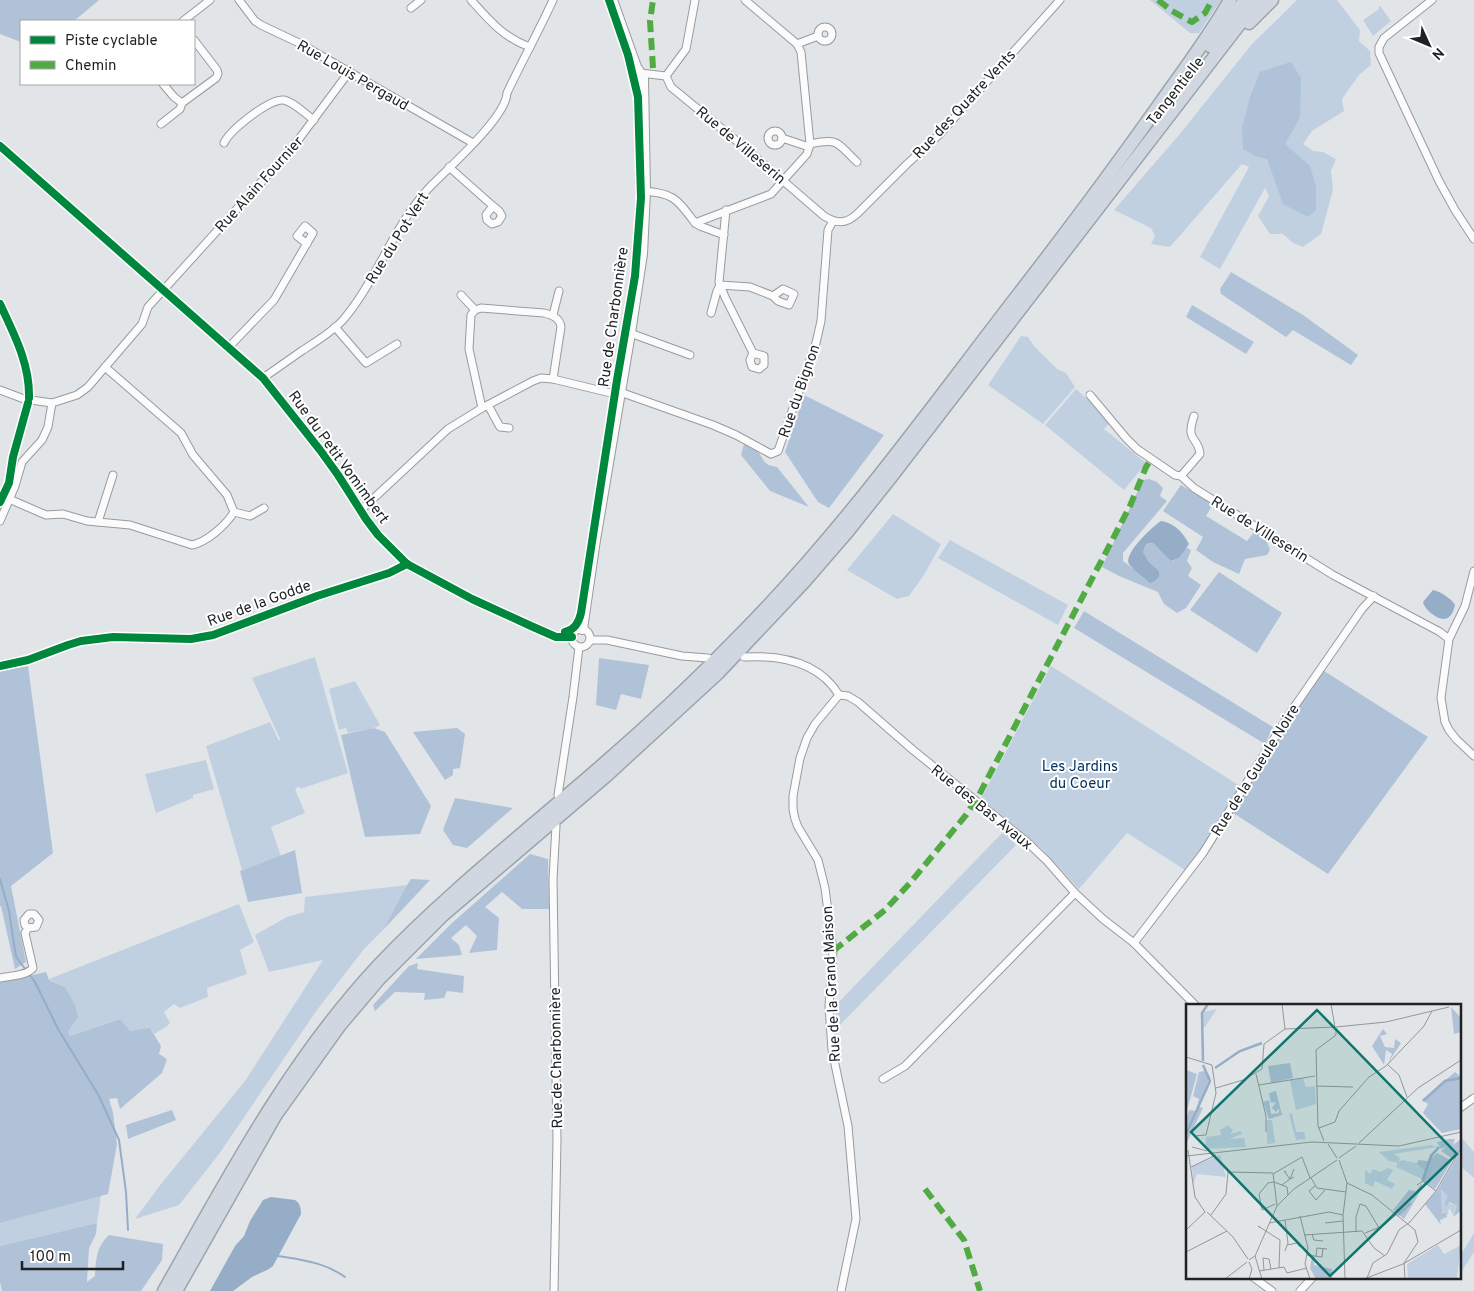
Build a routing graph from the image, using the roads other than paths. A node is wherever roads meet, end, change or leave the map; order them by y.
1 (210, 0) edge
2 (239, 0) edge
3 (421, 0) edge
4 (471, 0) edge
5 (553, 0) edge
6 (612, 0) edge
7 (695, 0) edge
8 (745, 0) edge
9 (1060, 0) edge
10 (1230, 0) edge
11 (1246, 0) edge
12 (1258, 0) edge
13 (1272, 0) edge
14 (1432, 0) edge
15 (412, 8) dead end
16 (184, 20) edge
17 (818, 36) dead end
18 (195, 41) edge
19 (797, 44) junction
20 (530, 47) junction
21 (348, 72) junction
22 (640, 73) junction
23 (666, 76) junction
24 (164, 85) edge
25 (182, 103) junction
26 (1169, 116) junction
27 (314, 120) junction
28 (161, 124) dead end
29 (782, 138) dead end
30 (224, 143) dead end
31 (473, 143) junction
32 (0, 146) edge
33 (809, 146) junction
34 (857, 162) dead end
35 (449, 167) junction
36 (783, 180) junction
37 (1105, 182) junction
38 (643, 191) junction
39 (493, 206) dead end
40 (726, 210) junction
41 (833, 221) junction
42 (695, 222) junction
43 (724, 235) junction
44 (1474, 239) edge
45 (307, 244) dead end
46 (720, 285) junction
47 (162, 290) junction
48 (559, 290) dead end
49 (461, 295) dead end
50 (772, 296) dead end
51 (475, 310) junction
52 (711, 313) dead end
53 (552, 316) junction
54 (335, 327) junction
55 (630, 333) junction
56 (396, 344) dead end
57 (228, 348) junction
58 (753, 353) dead end
59 (690, 355) dead end
60 (105, 367) junction
61 (262, 378) junction
62 (553, 379) junction
63 (0, 390) edge
64 (619, 394) junction
65 (1090, 395) dead end
66 (52, 403) junction
67 (485, 406) junction
68 (1194, 416) dead end
69 (509, 428) dead end
70 (113, 475) dead end
71 (1181, 476) junction
72 (8, 499) junction
73 (264, 508) dead end
74 (360, 511) junction
75 (234, 512) junction
76 (0, 521) edge
77 (98, 522) junction
78 (407, 564) junction
79 (1474, 572) edge
80 (1374, 596) junction
81 (582, 629) junction
82 (572, 638) junction
83 (1449, 639) junction
84 (590, 640) junction
85 (579, 647) junction
86 (744, 657) dead end
87 (708, 658) dead end
88 (0, 666) edge
89 (839, 695) junction
90 (1474, 756) edge
91 (558, 795) dead end
92 (556, 826) dead end
93 (1075, 893) junction
94 (28, 928) dead end
95 (1134, 943) junction
96 (0, 978) edge
97 (1194, 1004) edge
98 (884, 1079) dead end
99 (1474, 1098) edge
100 (1462, 1107) edge
101 (1254, 1278) edge
102 (1311, 1278) edge
103 (164, 1291) edge
104 (176, 1291) edge
105 (554, 1291) edge
106 (841, 1291) edge
107 (1272, 1291) edge
108 (1300, 1291) edge

1 - 16 street
2 - 21 street, Rue Louis Pergaud
3 - 15 street
4 - 20 street
5 - 20 street, Rue du Pot Vert
6 - 22 street, Rue de Charbonnière
7 - 23 street
8 - 19 street
9 - 41 street, Rue des Quatre Vents
10 - 37 highway
11 - 37 highway, Tangentielle
12 - 26 highway
13 - 26 highway
14 - 44 street
17 - 19 street
18 - 25 street
19 - 33 street
20 - 31 street, Rue du Pot Vert
21 - 27 street, Rue Alain Fournier
21 - 31 street, Rue Louis Pergaud
22 - 23 street
22 - 38 street, Rue de Charbonnière
23 - 36 street, Rue de Villeserin
24 - 25 street
25 - 28 street
26 - 104 highway
27 - 30 street
27 - 47 street, Rue Alain Fournier
29 - 33 street
31 - 35 street, Rue du Pot Vert
32 - 47 street, Rue du Petit Vomimbert
33 - 34 street
33 - 36 street
35 - 39 street
35 - 54 street, Rue du Pot Vert
36 - 40 street
36 - 41 street, Rue de Villeserin
37 - 103 highway
38 - 42 street
38 - 55 street, Rue de Charbonnière
40 - 42 street
40 - 43 street
41 - 64 street, Rue du Bignon
42 - 43 street
43 - 46 street
45 - 57 street
46 - 50 street
46 - 52 street
46 - 58 street
47 - 57 street, Rue du Petit Vomimbert
47 - 60 street, Rue Alain Fournier
48 - 53 street
49 - 51 street
51 - 53 street
51 - 67 street
53 - 62 street
54 - 56 street
54 - 61 street, Rue du Pot Vert
55 - 59 street
55 - 64 street, Rue de Charbonnière
57 - 61 street, Rue du Petit Vomimbert
60 - 66 street, Rue Alain Fournier
60 - 75 street
61 - 74 street, Rue du Petit Vomimbert
62 - 64 street, Rue du Bignon
62 - 67 street
63 - 66 street
64 - 81 street, Rue de Charbonnière
65 - 71 street, Rue de Villeserin
66 - 72 street
67 - 69 street
67 - 74 street
68 - 71 street
70 - 77 street
71 - 80 street, Rue de Villeserin
72 - 76 street
72 - 77 street
73 - 75 street
74 - 78 street, Rue du Petit Vomimbert
75 - 77 street
78 - 82 street, Rue du Petit Vomimbert
78 - 88 street, Rue de la Godde
79 - 83 street
80 - 83 street, Rue de Villeserin
80 - 95 street, Rue de la Gueule Noire
81 - 82 street
81 - 84 street
82 - 85 street
83 - 90 street
84 - 85 street
84 - 87 street
85 - 91 street
86 - 89 street, Rue des Bas Avaux
89 - 93 street, Rue des Bas Avaux
89 - 106 street, Rue de la Grand Maison
92 - 105 street, Rue de Charbonnière
93 - 95 street, Rue des Bas Avaux
93 - 98 street
94 - 96 street
95 - 97 street, Rue des Bas Avaux
99 - 100 street
101 - 107 street
102 - 108 street

